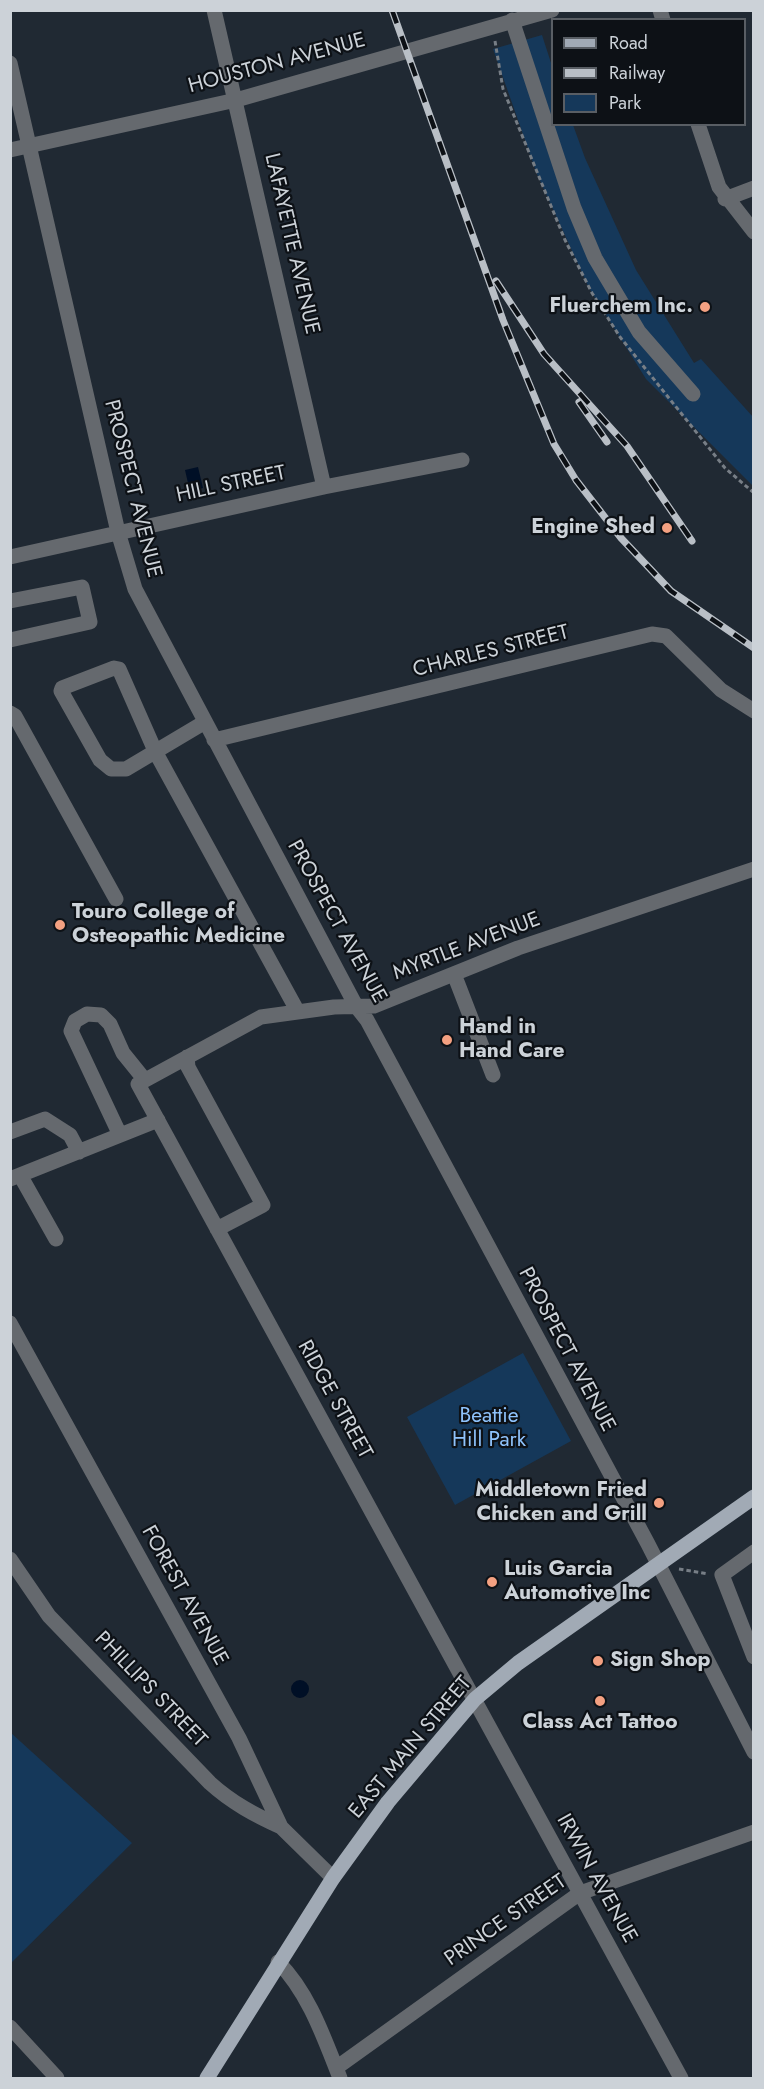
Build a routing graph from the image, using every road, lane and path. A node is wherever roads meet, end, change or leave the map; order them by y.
1 (214, 10) edge
2 (552, 10) edge
3 (512, 21) junction
4 (10, 63) edge
5 (236, 100) junction
6 (699, 126) edge
7 (30, 145) junction
8 (10, 150) edge
9 (753, 188) edge
10 (725, 198) junction
11 (753, 232) edge
12 (693, 394) dead end
13 (462, 460) dead end
14 (324, 487) junction
15 (118, 532) junction
16 (10, 557) edge
17 (10, 601) edge
18 (10, 640) edge
19 (753, 711) edge
20 (10, 713) edge
21 (205, 722) junction
22 (214, 740) junction
23 (156, 753) junction
24 (753, 869) edge
25 (116, 899) dead end
26 (454, 974) junction
27 (356, 1006) junction
28 (298, 1012) junction
29 (188, 1057) junction
30 (494, 1075) dead end
31 (144, 1079) junction
32 (158, 1120) junction
33 (10, 1132) edge
34 (120, 1135) junction
35 (78, 1152) junction
36 (15, 1177) edge
37 (217, 1229) junction
38 (56, 1239) dead end
39 (10, 1323) edge
40 (753, 1497) edge
41 (753, 1552) edge
42 (10, 1559) edge
43 (657, 1563) junction
44 (677, 1569) dead end
45 (694, 1573) dead end
46 (746, 1617) edge
47 (753, 1657) edge
48 (474, 1699) junction
49 (753, 1752) edge
50 (281, 1827) junction
51 (753, 1832) edge
52 (333, 1878) junction
53 (580, 1893) junction
54 (278, 1962) junction
55 (10, 2027) edge
56 (338, 2074) edge
57 (57, 2079) edge
58 (207, 2079) edge
59 (681, 2079) edge

1 - 5 street, LAFAYETTE AVENUE
2 - 3 street, HOUSTON AVENUE
3 - 5 street, HOUSTON AVENUE
3 - 12 street
4 - 7 street, PROSPECT AVENUE
5 - 7 street, HOUSTON AVENUE
5 - 14 street, LAFAYETTE AVENUE
6 - 10 street
7 - 8 street, HOUSTON AVENUE
7 - 15 street, PROSPECT AVENUE
9 - 10 street
10 - 11 street
13 - 14 street, HILL STREET
14 - 15 street, HILL STREET
15 - 16 street, HILL STREET
15 - 21 street, PROSPECT AVENUE
17 - 18 street
19 - 22 street, CHARLES STREET
20 - 25 street
21 - 22 street, PROSPECT AVENUE
21 - 23 street
22 - 27 street, PROSPECT AVENUE
23 - 23 street
23 - 28 street
24 - 26 street, MYRTLE AVENUE
26 - 27 street, MYRTLE AVENUE
26 - 30 street
27 - 28 street, MYRTLE AVENUE
27 - 43 street, PROSPECT AVENUE
28 - 29 street, MYRTLE AVENUE
29 - 31 street, MYRTLE AVENUE
29 - 37 street
31 - 32 street
31 - 34 street
32 - 34 street
32 - 37 street, RIDGE STREET
33 - 35 street
34 - 35 street
35 - 36 street
36 - 38 street
37 - 48 street, RIDGE STREET
39 - 50 street, FOREST AVENUE
40 - 43 main road, EAST MAIN STREET
41 - 46 street
42 - 50 street, PHILLIPS STREET
43 - 48 main road, EAST MAIN STREET
43 - 49 street, PROSPECT AVENUE
44 - 45 path
46 - 47 street
48 - 52 main road, EAST MAIN STREET
48 - 53 street, IRWIN AVENUE
50 - 52 street, FOREST AVENUE
51 - 53 street, PRINCE STREET
52 - 54 main road, EAST MAIN STREET
53 - 56 street, PRINCE STREET
53 - 59 street, IRWIN AVENUE
54 - 56 street
54 - 58 main road, EAST MAIN STREET
55 - 57 street

